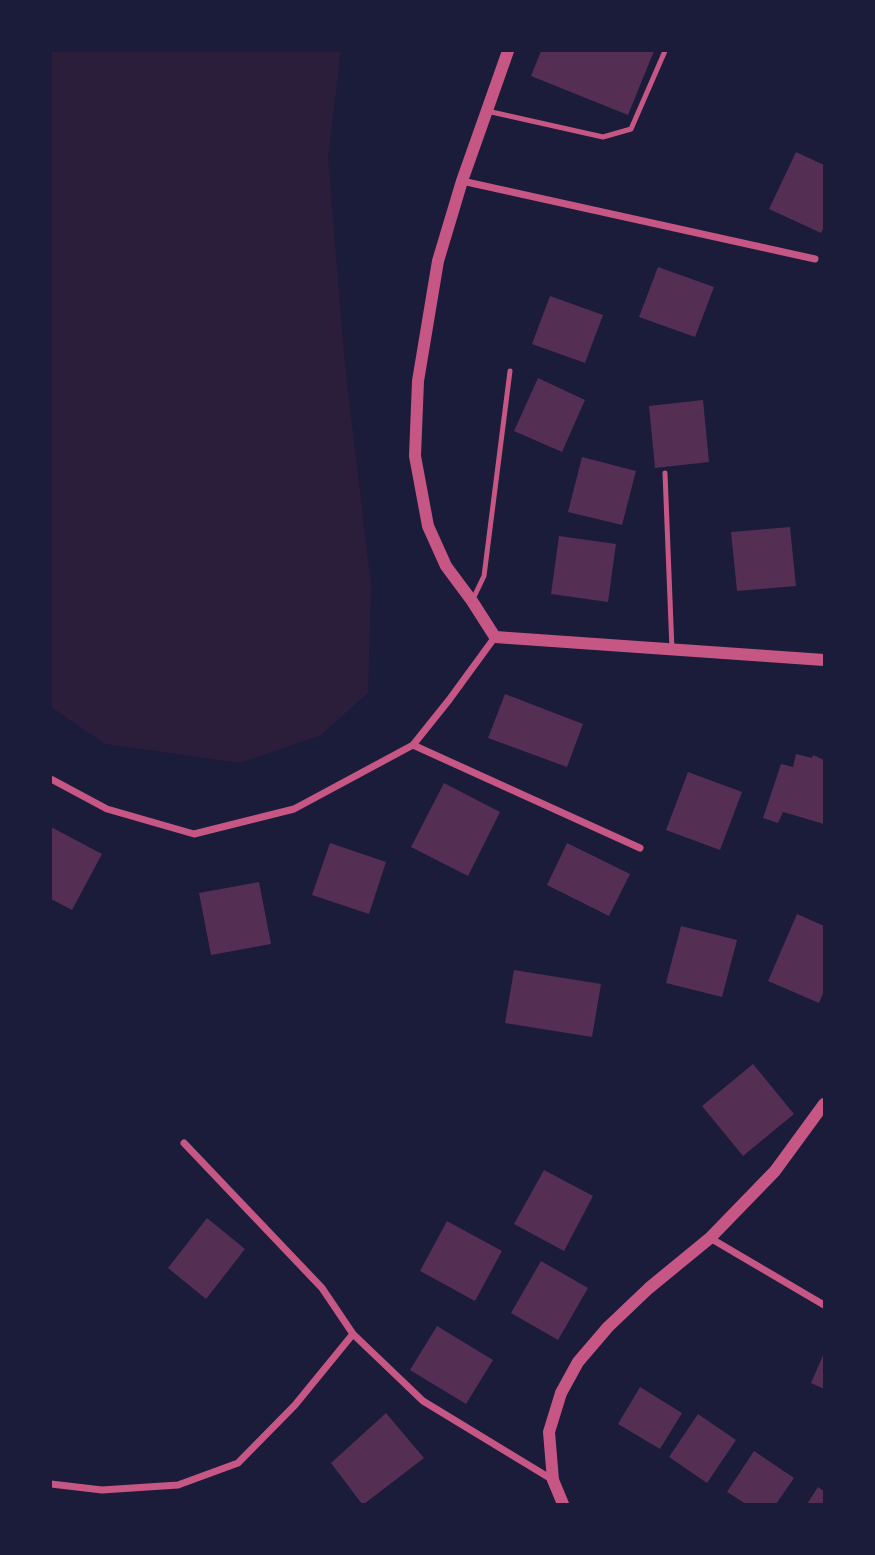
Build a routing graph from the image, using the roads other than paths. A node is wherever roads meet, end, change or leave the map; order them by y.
1 (508, 51) edge
2 (665, 51) edge
3 (487, 111) junction
4 (462, 181) junction
5 (815, 260) dead end
6 (510, 371) dead end
7 (665, 473) dead end
8 (472, 601) junction
9 (495, 637) junction
10 (673, 650) junction
11 (824, 660) edge
12 (413, 745) junction
13 (51, 779) edge
14 (640, 848) dead end
15 (824, 1104) edge
16 (184, 1143) dead end
17 (710, 1238) junction
18 (824, 1305) edge
19 (353, 1334) junction
20 (553, 1480) junction
21 (51, 1484) edge
22 (563, 1504) edge

1 - 3 street
2 - 3 lane
3 - 4 street
4 - 5 street
4 - 8 street
6 - 8 lane
7 - 10 lane
8 - 9 street
9 - 10 street
9 - 12 street
10 - 11 street
12 - 13 street
12 - 14 street
15 - 17 street
16 - 19 street
17 - 18 street
17 - 20 street
19 - 20 street
19 - 21 street
20 - 22 street

